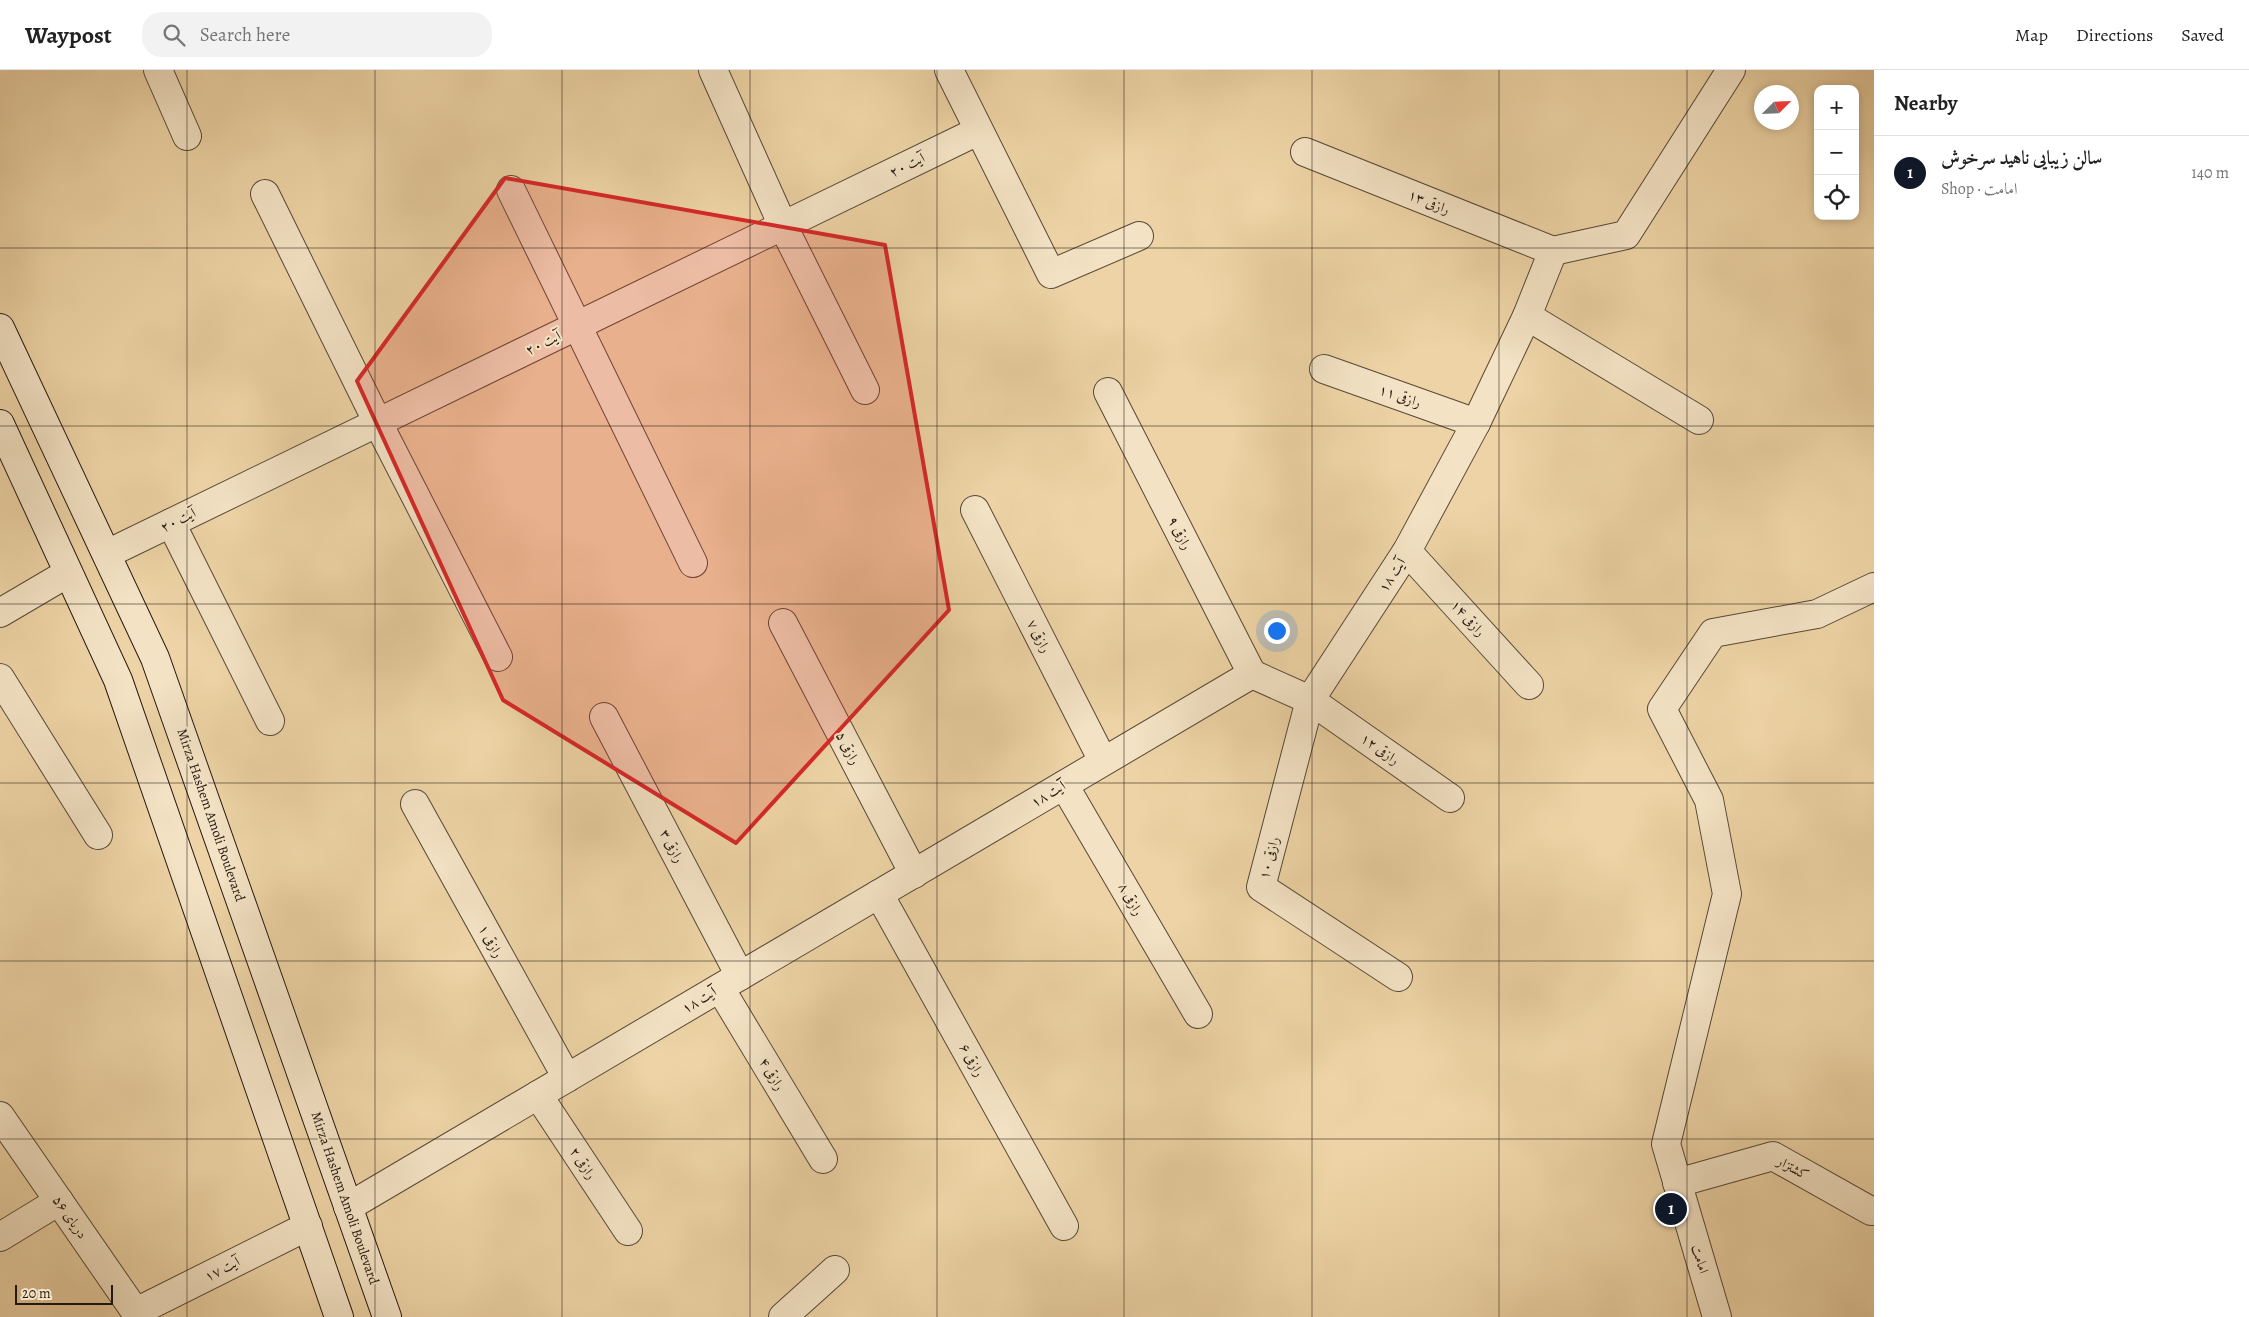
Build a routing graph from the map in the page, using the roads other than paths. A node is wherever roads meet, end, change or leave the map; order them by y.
1 (158, 70) edge
2 (713, 70) edge
3 (948, 70) edge
4 (1731, 70) edge
5 (978, 131) junction
6 (187, 136) dead end
7 (1305, 152) dead end
8 (511, 190) dead end
9 (265, 194) dead end
10 (783, 226) junction
11 (1138, 236) dead end
12 (1554, 251) junction
13 (1527, 316) junction
14 (576, 326) junction
15 (0, 328) edge
16 (1324, 369) dead end
17 (865, 390) dead end
18 (1108, 392) dead end
19 (1699, 420) dead end
20 (378, 423) junction
21 (1476, 423) junction
22 (0, 424) edge
23 (976, 510) dead end
24 (171, 523) junction
25 (1407, 551) junction
26 (107, 554) junction
27 (693, 563) dead end
28 (68, 573) junction
29 (1874, 587) edge
30 (0, 613) edge
31 (783, 623) dead end
32 (498, 657) dead end
33 (1252, 674) junction
34 (0, 678) edge
35 (1529, 685) dead end
36 (1310, 700) junction
37 (604, 717) dead end
38 (270, 721) dead end
39 (1103, 762) junction
40 (1064, 785) junction
41 (1450, 798) dead end
42 (415, 804) dead end
43 (98, 835) dead end
44 (914, 874) junction
45 (879, 894) junction
46 (1398, 977) dead end
47 (730, 982) junction
48 (1198, 1014) dead end
49 (567, 1078) junction
50 (538, 1095) junction
51 (0, 1116) edge
52 (823, 1160) dead end
53 (1678, 1183) junction
54 (59, 1201) junction
55 (348, 1207) junction
56 (1874, 1210) edge
57 (308, 1226) junction
58 (1064, 1226) dead end
59 (628, 1231) dead end
60 (0, 1237) edge
61 (835, 1270) dead end
62 (138, 1314) edge
63 (339, 1317) edge
64 (387, 1317) edge
65 (783, 1317) edge
66 (1717, 1317) edge

1 - 6 street
2 - 10 street
3 - 5 street
4 - 12 street
5 - 10 street, آیت ۲۰
5 - 11 street
7 - 12 street, رازقی ۱۳
8 - 14 street
9 - 20 street
10 - 14 street, آیت ۲۰
10 - 17 street
12 - 13 street, آیت ۱۸
13 - 19 street
13 - 21 street, آیت ۱۸
14 - 20 street, آیت ۲۰
14 - 27 street
15 - 26 street, Mirza Hashem Amoli Boulevard
16 - 21 street, رازقی ۱۱
18 - 33 street, رازقی ۹
20 - 24 street, آیت ۲۰
20 - 32 street
21 - 25 street, آیت ۱۸
22 - 28 street
23 - 39 street, رازقی ۷
24 - 26 street, آیت ۲۰
24 - 38 street
25 - 35 street, رازقی ۱۴
25 - 36 street, آیت ۱۸
26 - 55 street, Mirza Hashem Amoli Boulevard
28 - 30 street
28 - 57 street
29 - 53 street, امامت
31 - 44 street, رازقی ۵
33 - 36 street
33 - 39 street, آیت ۱۸
34 - 43 street
36 - 41 street, رازقی ۱۲
36 - 46 street, رازقی ۱۰
37 - 47 street, رازقی ۳
39 - 40 street, آیت ۱۸
40 - 44 street, آیت ۱۸
40 - 48 street, رازقی ۸
42 - 49 street, رازقی ۱
44 - 45 street, آیت ۱۸
45 - 47 street, آیت ۱۸
45 - 58 street, رازقی ۶
47 - 49 street, آیت ۱۸
47 - 52 street, رازقی ۴
49 - 50 street, آیت ۱۸
50 - 55 street, آیت ۱۸
50 - 59 street, رازقی ۲
51 - 54 street, دریای ۵۶
53 - 56 street, کشتزار
53 - 66 street, امامت
54 - 60 street
54 - 62 street, دریای ۵۶
55 - 64 street, Mirza Hashem Amoli Boulevard
57 - 62 street, آیت ۱۷
57 - 63 street
61 - 65 street

